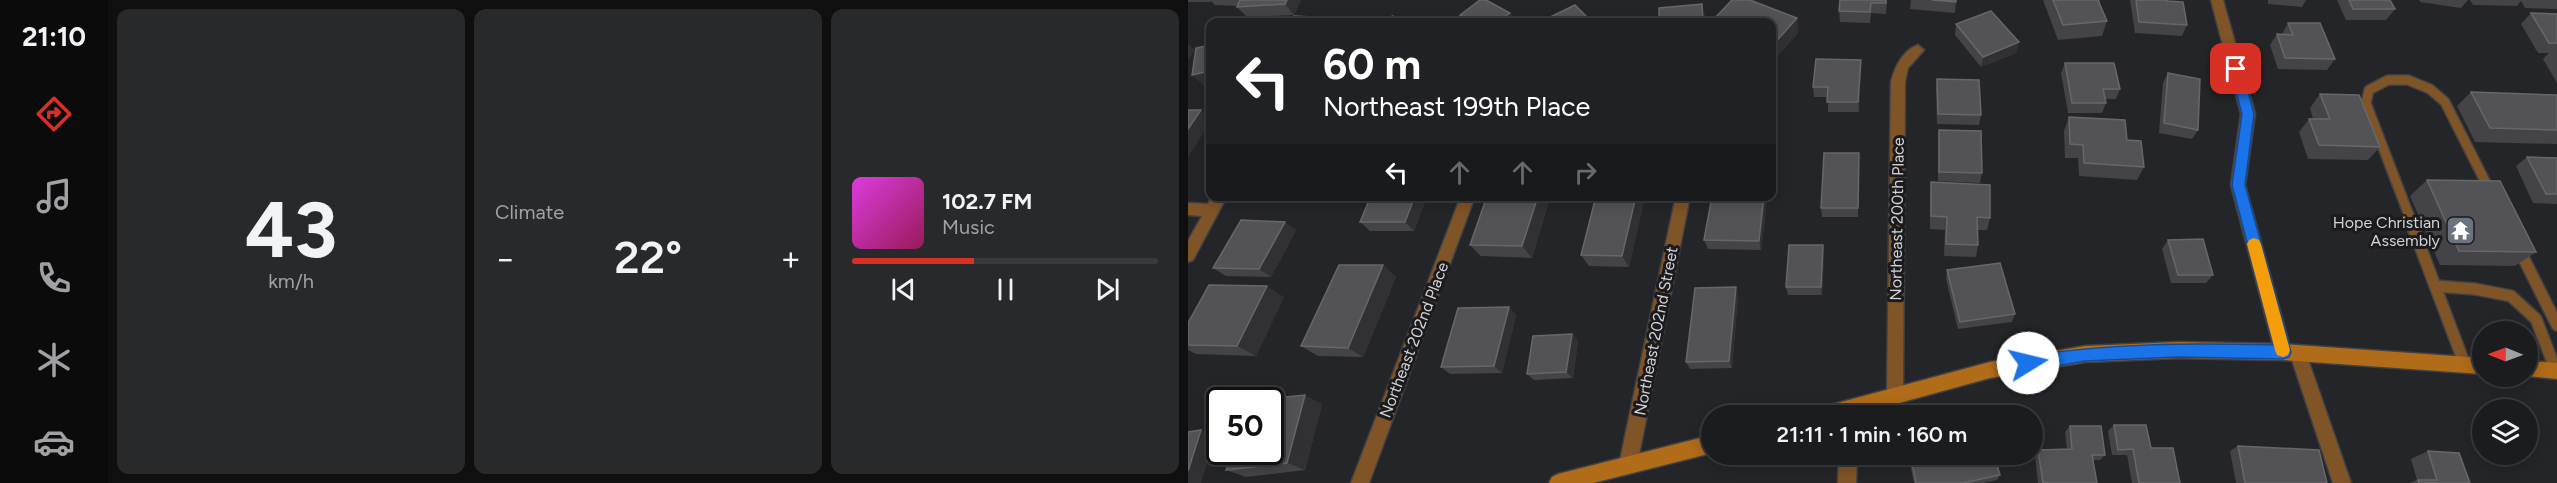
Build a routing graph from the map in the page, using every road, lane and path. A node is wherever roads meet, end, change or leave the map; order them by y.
1 (2217, 0) edge
2 (1918, 50) dead end
3 (1466, 201) edge
4 (1682, 201) edge
5 (1216, 203) edge
6 (2498, 208) edge
7 (1188, 209) edge
8 (2514, 240) edge
9 (1188, 255) edge
10 (2435, 286) junction
11 (2557, 325) edge
12 (2291, 352) junction
13 (2465, 365) junction
14 (2472, 365) edge
15 (2538, 370) edge
16 (2556, 371) edge
17 (1895, 394) junction
18 (1867, 405) edge
19 (1701, 447) edge
20 (1628, 465) junction
21 (1848, 465) edge
22 (1360, 483) edge
23 (1558, 483) edge
24 (1847, 483) edge
25 (2342, 483) edge

1 - 12 street
2 - 17 street, Northeast 200th Place
3 - 22 street, Northeast 202nd Place
4 - 20 street, Northeast 202nd Street
5 - 7 street
5 - 9 street
6 - 10 lane
8 - 11 lane
10 - 13 lane
10 - 16 lane
12 - 13 main road
12 - 17 main road
12 - 25 street
13 - 14 main road
15 - 16 main road
17 - 18 main road
19 - 20 main road
20 - 23 main road
21 - 24 street

